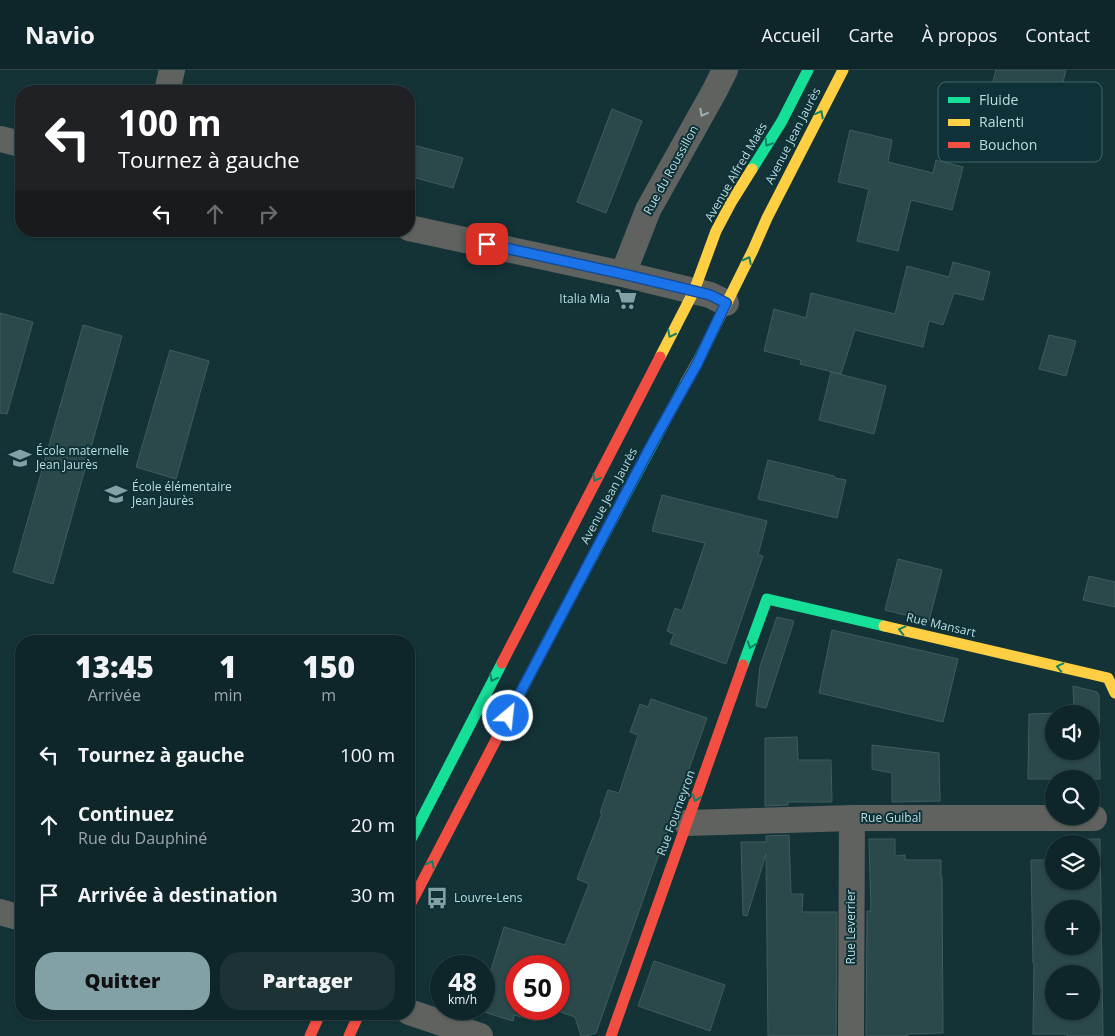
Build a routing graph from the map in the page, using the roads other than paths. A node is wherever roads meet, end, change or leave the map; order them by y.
1 (172, 70) edge
2 (725, 70) edge
3 (808, 70) edge
4 (843, 70) edge
5 (168, 85) edge
6 (0, 139) edge
7 (15, 143) edge
8 (415, 229) edge
9 (623, 274) junction
10 (694, 291) junction
11 (726, 303) junction
12 (767, 599) joint
13 (1115, 692) edge
14 (852, 818) junction
15 (1045, 818) edge
16 (688, 820) junction
17 (415, 830) edge
18 (415, 896) edge
19 (0, 912) edge
20 (15, 916) edge
21 (415, 1014) edge
22 (317, 1020) edge
23 (357, 1020) edge
24 (310, 1036) edge
25 (349, 1036) edge
26 (480, 1036) edge
27 (611, 1036) edge
28 (850, 1036) edge

1 - 5 street
2 -> 9 street, Rue du Roussillon
3 -> 10 main road, Avenue Alfred Maës
11 -> 4 main road, Avenue Jean Jaurès
6 - 7 street
8 - 9 street
9 - 10 street
10 - 11 street
10 -> 17 main road, Avenue Jean Jaurès
18 -> 11 main road, Avenue Jean Jaurès
13 -> 12 main road, Rue Mansart
12 -> 16 main road, Rue Fourneyron
14 - 15 street, Rue Guibal
14 - 16 street, Rue Guibal
14 - 28 street, Rue Leverrier
16 - 27 main road, Rue Fourneyron
19 - 20 street
21 - 26 street
22 - 24 main road
23 - 25 main road

